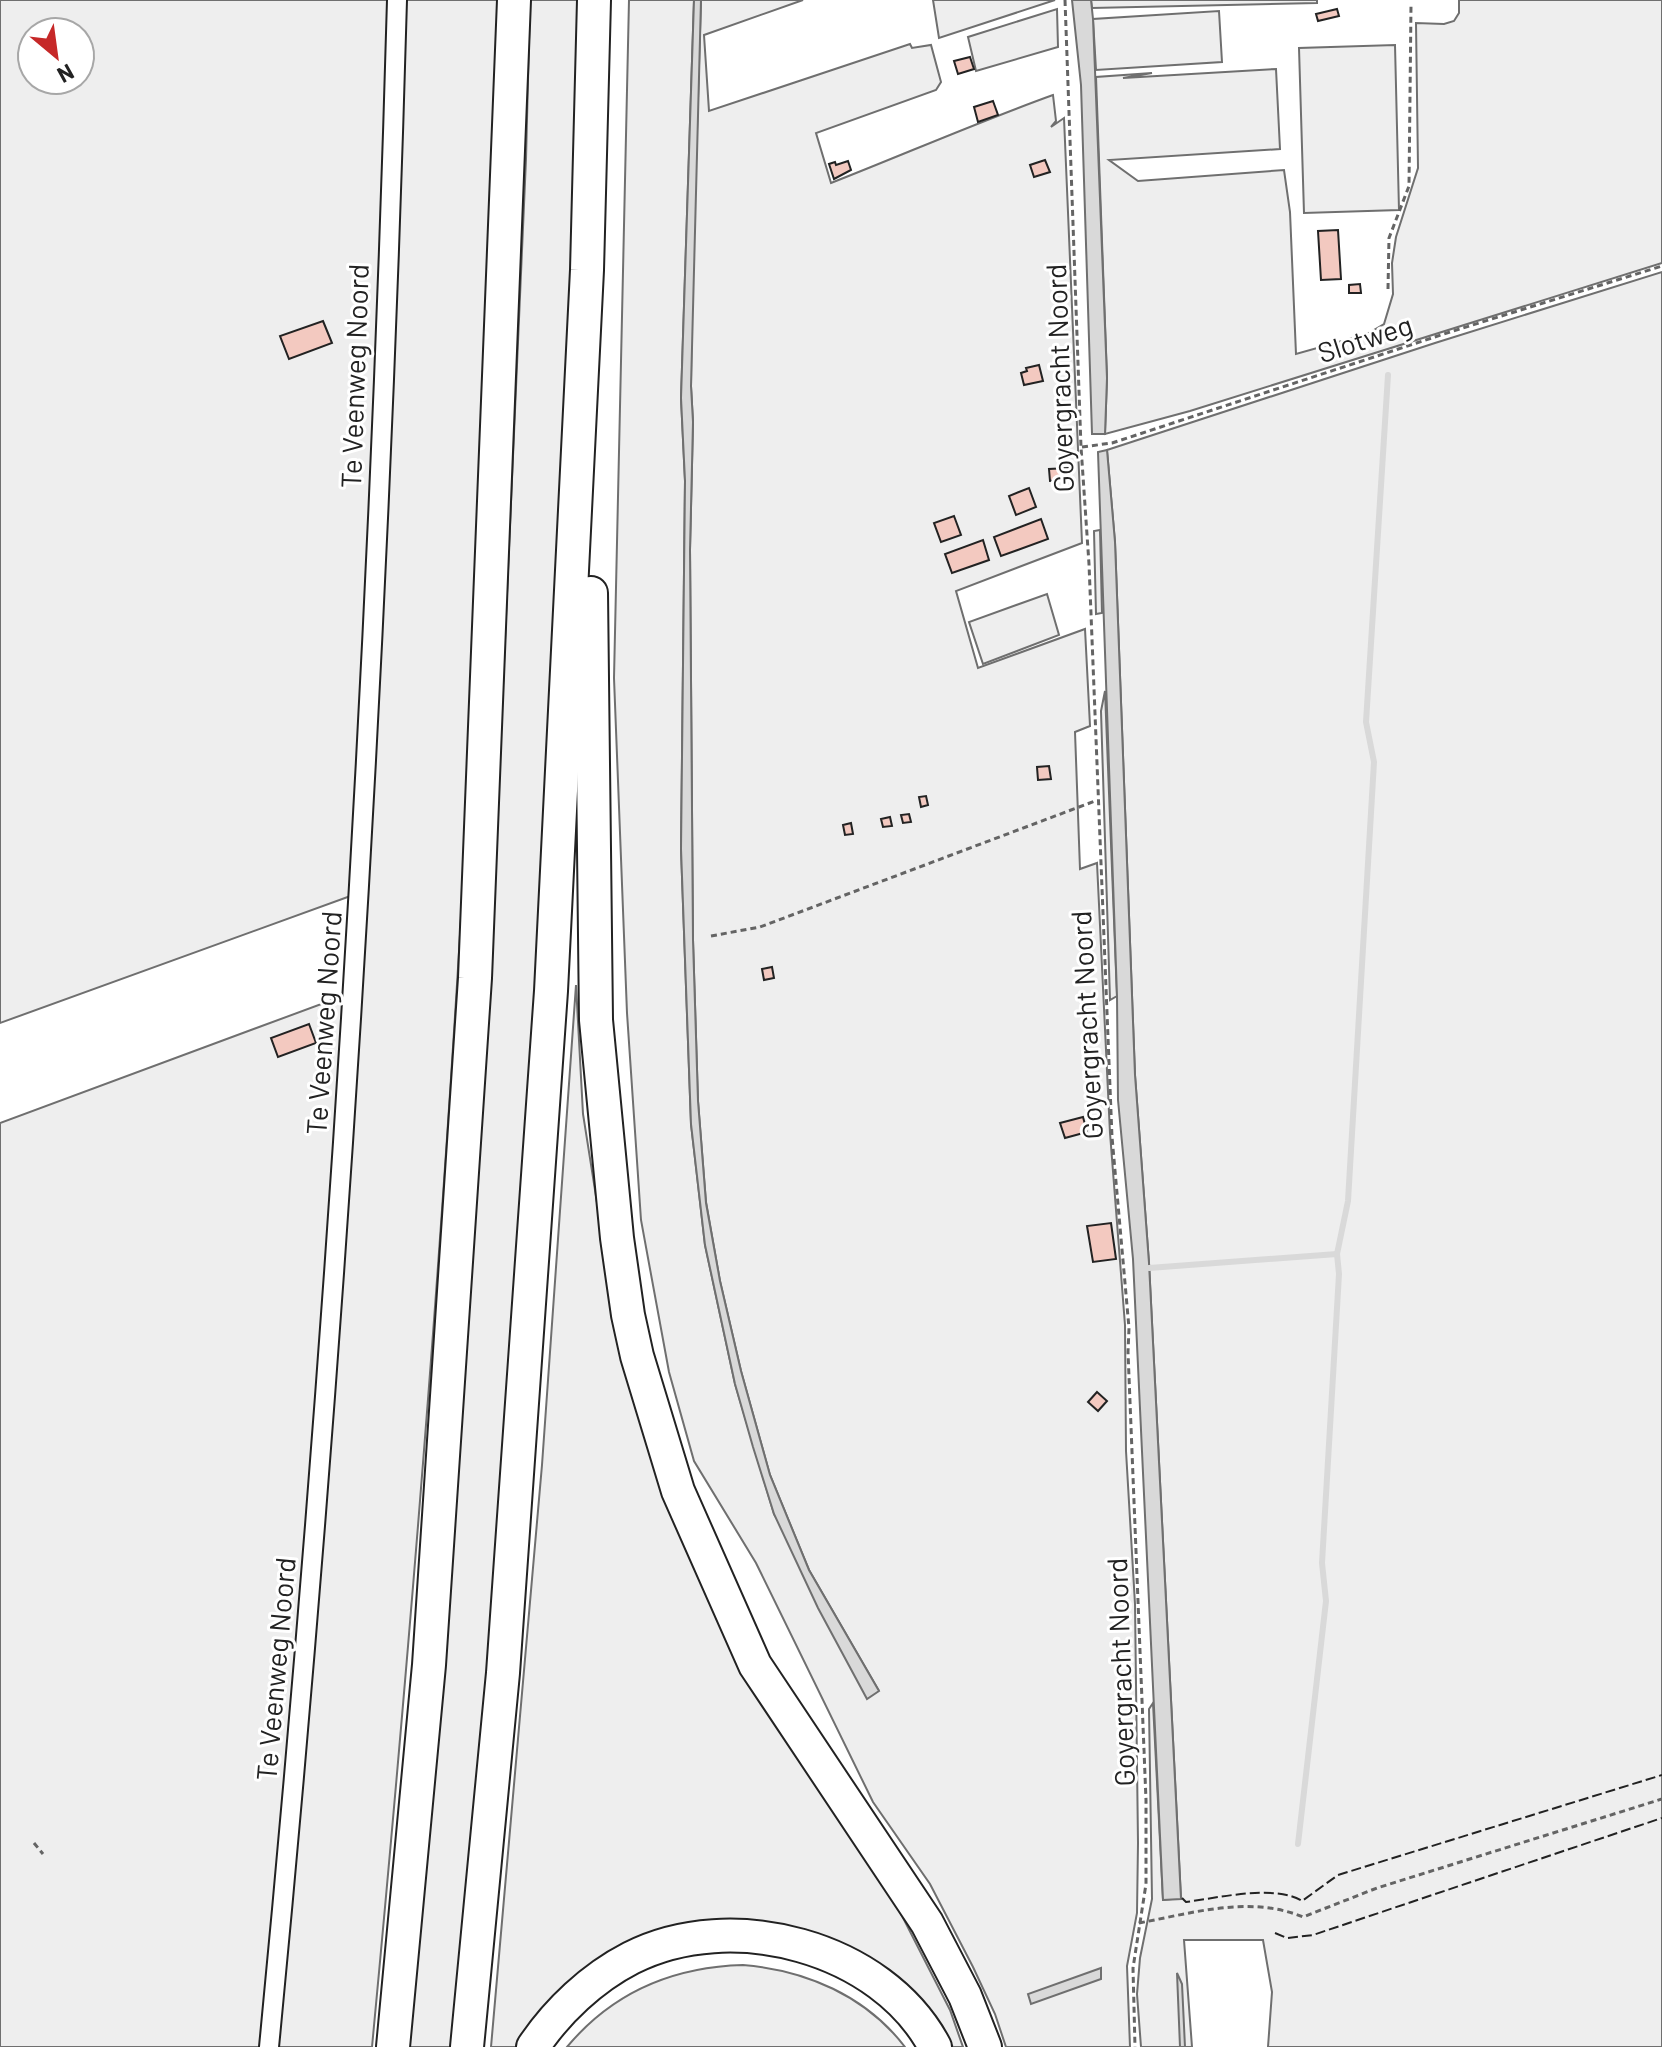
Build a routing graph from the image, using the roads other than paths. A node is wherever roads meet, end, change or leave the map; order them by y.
1 (397, 0) edge
2 (514, 0) edge
3 (594, 0) edge
4 (587, 270) junction
5 (269, 2047) edge
6 (393, 2047) edge
7 (467, 2047) edge
8 (533, 2047) edge
9 (935, 2047) edge
10 (985, 2047) edge

1 - 5 street, Te Veenweg Noord
2 - 6 highway
3 - 4 highway
4 - 7 highway
4 - 10 highway
8 - 9 highway

